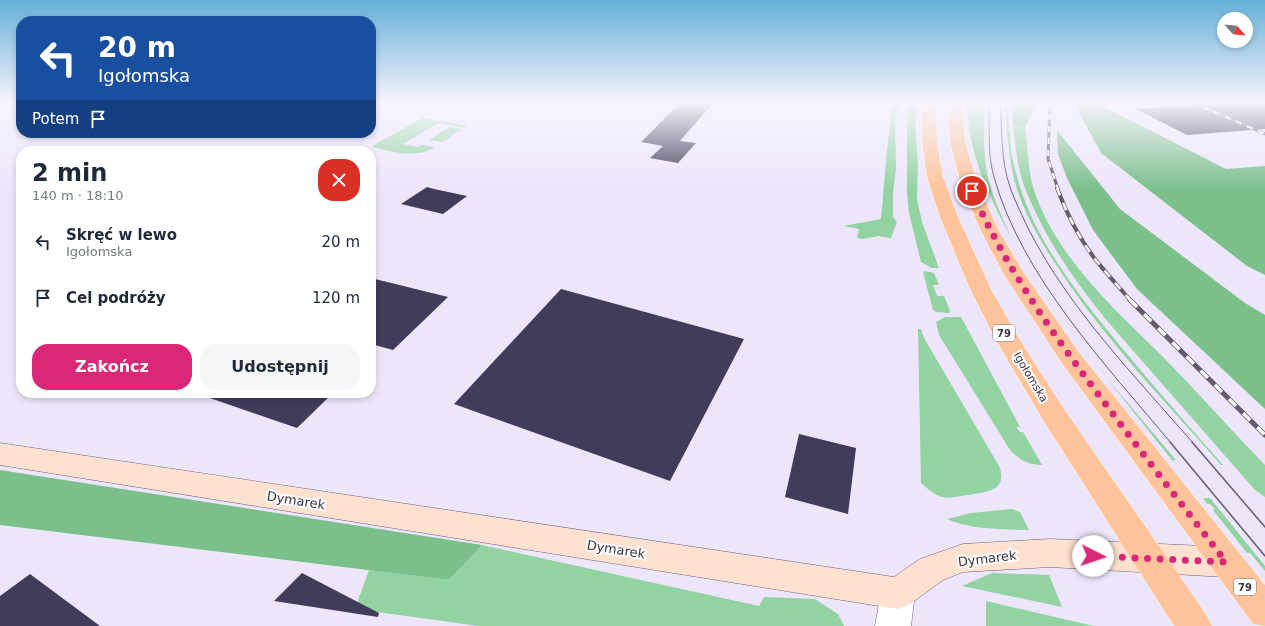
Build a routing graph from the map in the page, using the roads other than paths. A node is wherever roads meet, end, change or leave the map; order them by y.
1 (929, 131) edge
2 (957, 131) edge
3 (0, 454) edge
4 (1149, 559) junction
5 (1226, 562) junction
6 (898, 593) junction
7 (1265, 612) edge
8 (893, 626) edge
9 (1194, 626) edge

1 - 4 main road, Igołomska / 79
2 - 5 main road, 79
3 - 6 street, Dymarek
4 - 5 street, Dymarek
4 - 6 street, Dymarek
4 - 9 main road, Igołomska / 79
5 - 7 main road, 79
6 - 8 street

